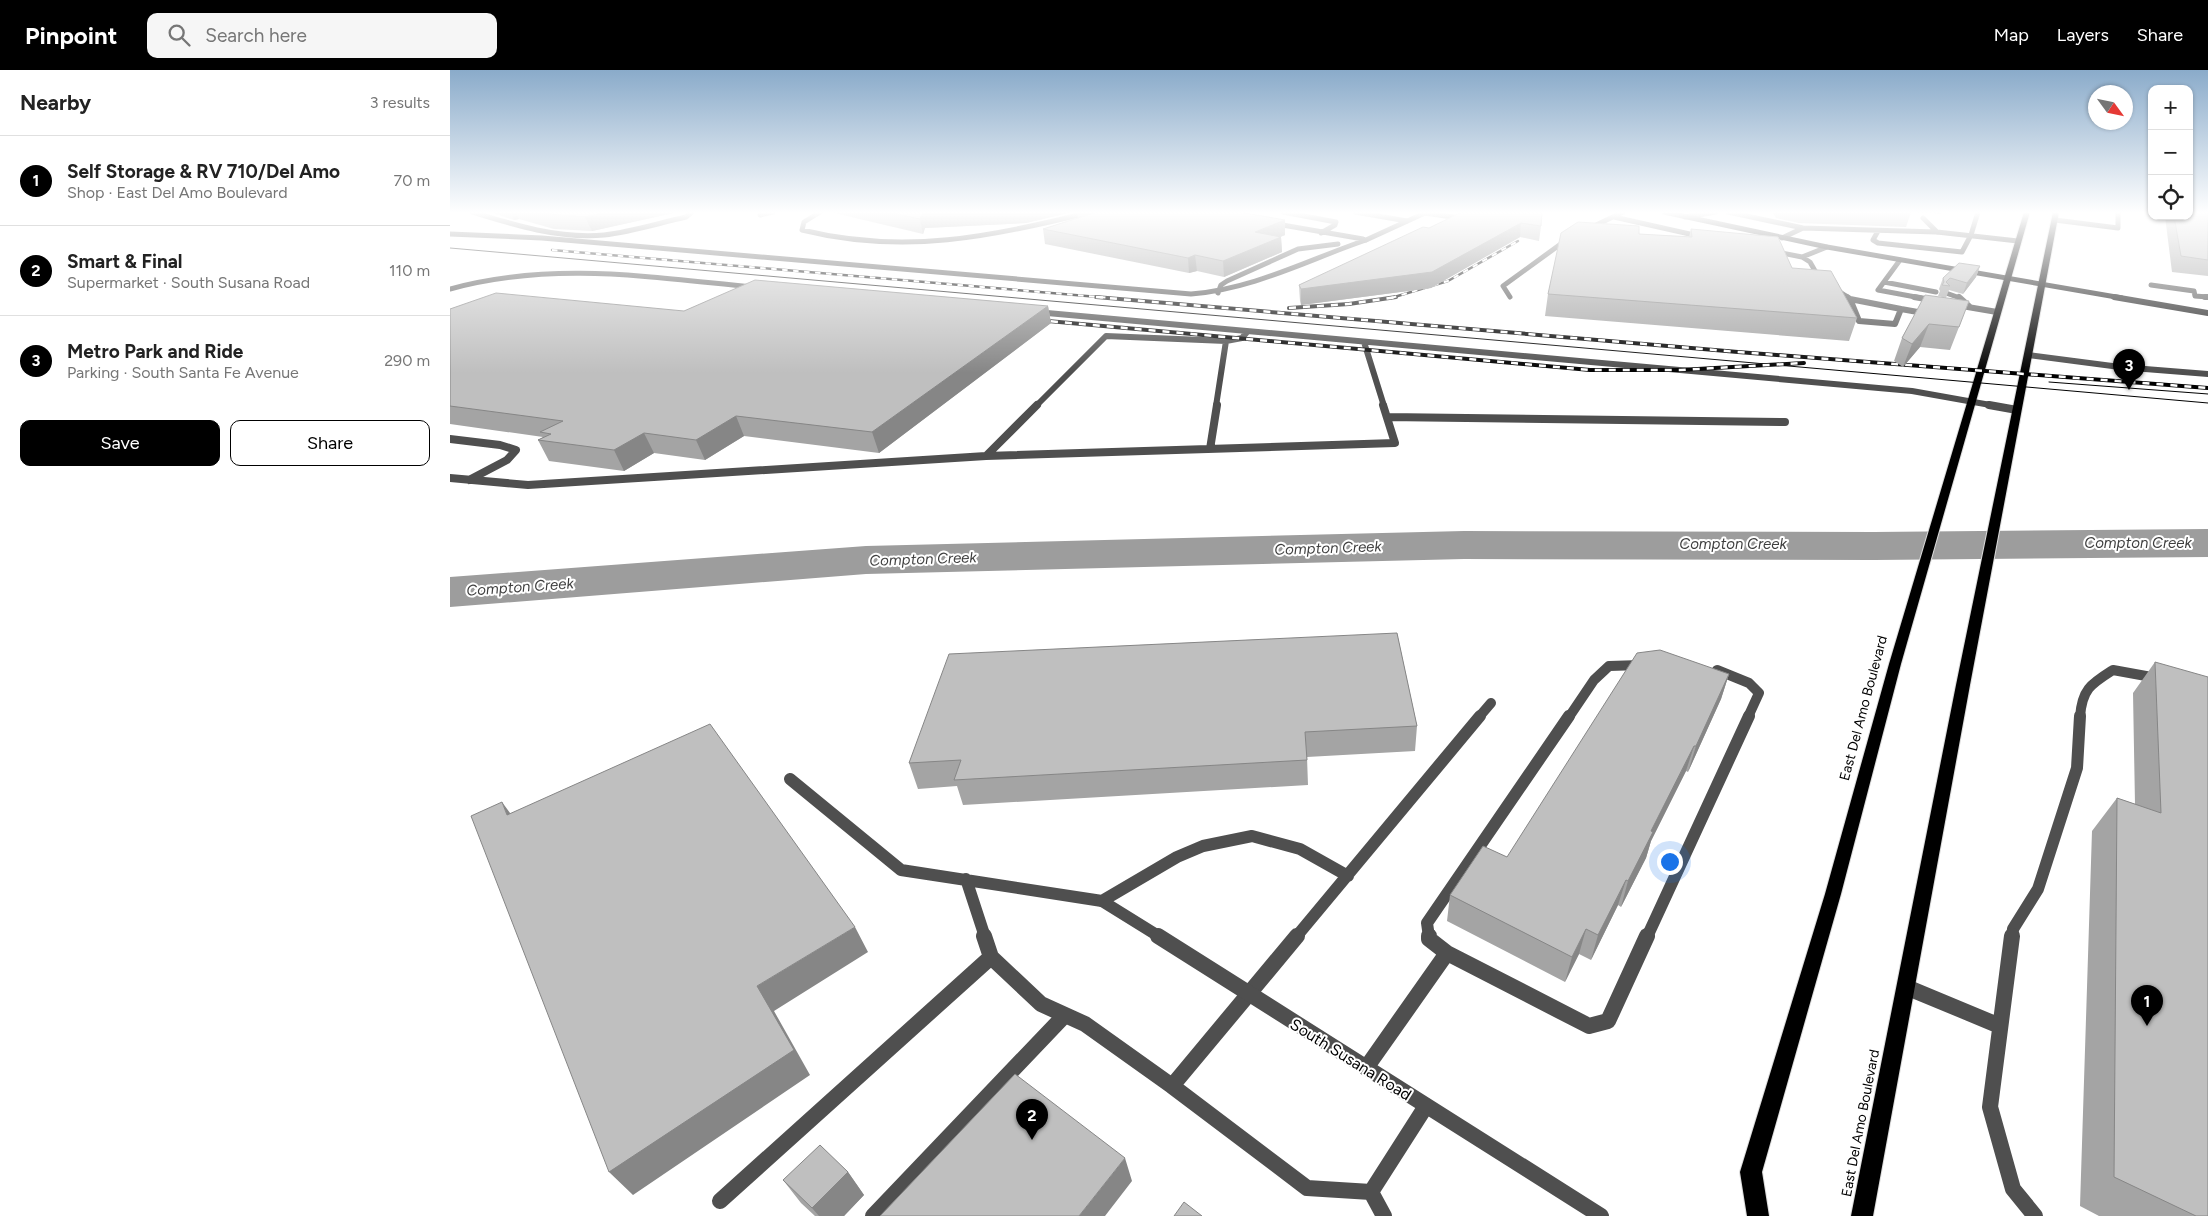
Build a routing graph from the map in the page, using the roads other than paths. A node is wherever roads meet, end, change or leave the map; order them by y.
1 (860, 265) edge
2 (1261, 265) edge
3 (1296, 265) edge
4 (1532, 265) edge
5 (1812, 265) edge
6 (1896, 265) edge
7 (1931, 265) edge
8 (2011, 265) edge
9 (2046, 265) edge
10 (2007, 279) junction
11 (1884, 282) junction
12 (2042, 285) junction
13 (2150, 285) dead end
14 (758, 287) edge
15 (450, 289) edge
16 (1936, 292) dead end
17 (1218, 293) junction
18 (1946, 294) edge
19 (2195, 296) junction
20 (1510, 297) dead end
21 (2208, 297) edge
22 (1850, 299) junction
23 (1942, 302) edge
24 (1952, 304) edge
25 (1970, 307) junction
26 (1901, 309) junction
27 (1024, 310) edge
28 (2194, 311) junction
29 (1998, 312) junction
30 (2208, 314) edge
31 (1938, 315) edge
32 (1247, 332) junction
33 (1226, 341) junction
34 (1364, 342) junction
35 (2028, 355) junction
36 (2208, 374) edge
37 (1972, 402) junction
38 (2017, 410) junction
39 (1387, 417) junction
40 (1785, 422) dead end
41 (450, 439) edge
42 (1210, 449) junction
43 (986, 456) junction
44 (450, 478) edge
45 (469, 480) junction
46 (1657, 664) edge
47 (1704, 666) edge
48 (2170, 680) edge
49 (1491, 703) dead end
50 (790, 779) dead end
51 (1348, 876) junction
52 (966, 880) junction
53 (1102, 901) junction
54 (1447, 954) junction
55 (991, 956) junction
56 (1906, 987) junction
57 (1249, 994) junction
58 (1065, 1015) junction
59 (2000, 1026) junction
60 (1366, 1068) junction
61 (1172, 1086) junction
62 (1426, 1106) junction
63 (1371, 1192) junction
64 (720, 1201) dead end
65 (873, 1216) edge
66 (1384, 1216) edge
67 (1601, 1216) edge
68 (1758, 1216) edge
69 (1862, 1216) edge
70 (2035, 1216) edge

1 - 17 street
2 - 17 street
3 - 17 street
4 - 20 street
5 - 22 street
6 - 11 street
7 - 10 main road
8 - 10 main road, East Del Amo Boulevard
9 - 12 main road, East Del Amo Boulevard
10 - 12 main road
10 - 29 main road, East Del Amo Boulevard
11 - 16 street
11 - 23 street
12 - 28 main road
12 - 35 main road, East Del Amo Boulevard
13 - 19 street
14 - 15 street
18 - 25 street
19 - 21 street
19 - 28 street
22 - 26 street
22 - 26 street
24 - 25 street
25 - 29 street
26 - 31 street
27 - 32 street
28 - 30 main road
29 - 37 main road, East Del Amo Boulevard
32 - 33 street
32 - 34 street
33 - 42 street
33 - 43 street
34 - 37 street
34 - 39 street
35 - 36 street
35 - 38 main road, East Del Amo Boulevard
37 - 38 street
37 - 68 main road, East Del Amo Boulevard
38 - 56 main road, East Del Amo Boulevard
39 - 40 street
39 - 42 street
41 - 45 street
42 - 43 street
43 - 45 street
44 - 45 street
46 - 54 street
47 - 54 street
48 - 59 street
49 - 51 street
50 - 52 street
51 - 53 street
51 - 57 street
52 - 53 street
52 - 55 street
53 - 57 street, South Susana Road
54 - 60 street
55 - 58 street
55 - 64 street
56 - 59 street
56 - 69 main road, East Del Amo Boulevard
57 - 60 street, South Susana Road
57 - 61 street
58 - 61 street
58 - 65 street
59 - 70 street
60 - 62 street, South Susana Road
61 - 63 street
62 - 63 street
62 - 67 street, South Susana Road
63 - 66 street

